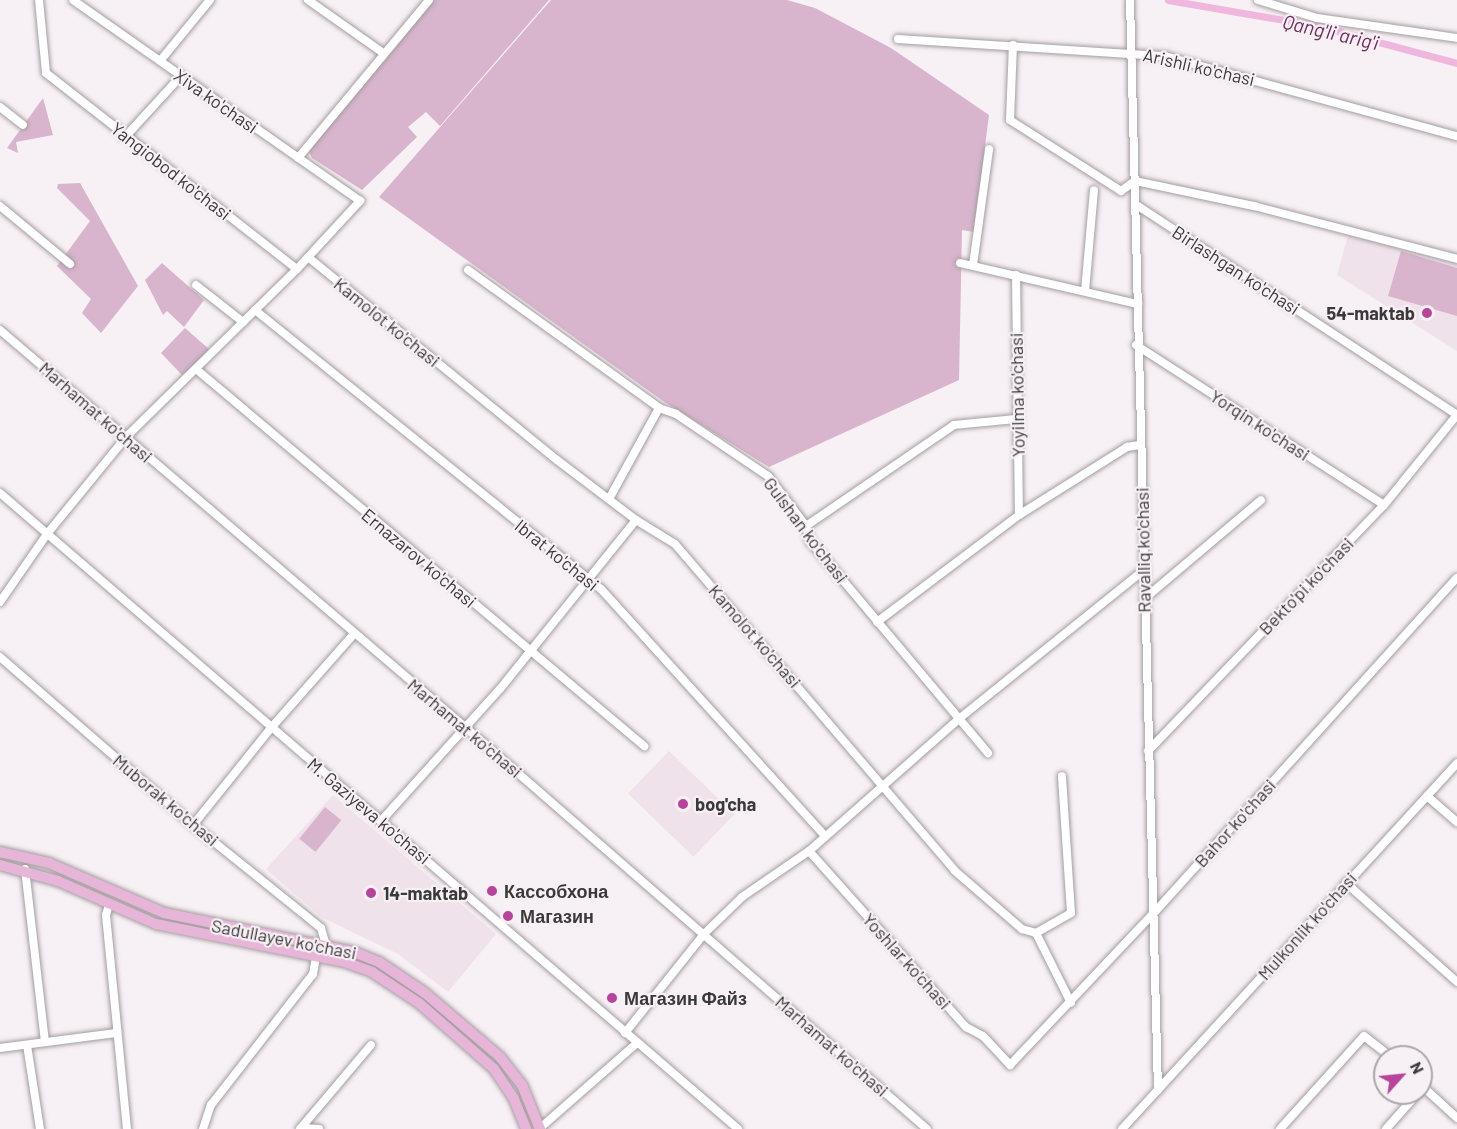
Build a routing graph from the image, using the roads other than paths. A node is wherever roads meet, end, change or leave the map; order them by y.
1 (39, 0) edge
2 (73, 0) edge
3 (210, 0) edge
4 (308, 0) edge
5 (429, 0) edge
6 (1130, 0) edge
7 (1258, 0) edge
8 (1457, 38) edge
9 (898, 39) dead end
10 (1013, 45) junction
11 (1131, 51) junction
12 (383, 53) junction
13 (160, 61) junction
14 (181, 76) junction
15 (0, 107) edge
16 (23, 125) dead end
17 (126, 136) junction
18 (1457, 136) edge
19 (989, 149) dead end
20 (298, 158) junction
21 (1135, 182) junction
22 (1094, 190) dead end
23 (1135, 204) junction
24 (0, 206) edge
25 (308, 257) junction
26 (1457, 259) edge
27 (960, 263) dead end
28 (69, 264) dead end
29 (973, 265) junction
30 (297, 269) junction
31 (468, 270) dead end
32 (1016, 275) junction
33 (196, 285) dead end
34 (1085, 291) junction
35 (1138, 304) junction
36 (255, 310) junction
37 (243, 322) junction
38 (0, 330) edge
39 (1136, 345) junction
40 (196, 369) junction
41 (659, 408) junction
42 (1457, 415) edge
43 (1016, 419) junction
44 (126, 437) junction
45 (1140, 445) junction
46 (0, 493) edge
47 (609, 499) junction
48 (1262, 500) dead end
49 (1384, 505) junction
50 (1019, 515) junction
51 (636, 520) junction
52 (806, 526) junction
53 (47, 534) junction
54 (1143, 572) junction
55 (1457, 578) edge
56 (587, 579) junction
57 (1144, 599) junction
58 (0, 602) edge
59 (877, 622) junction
60 (354, 634) junction
61 (529, 651) junction
62 (0, 657) edge
63 (960, 718) junction
64 (465, 727) junction
65 (271, 728) junction
66 (644, 746) dead end
67 (1148, 752) junction
68 (988, 753) dead end
69 (1457, 763) edge
70 (1062, 776) dead end
71 (884, 785) junction
72 (1427, 796) junction
73 (381, 821) junction
74 (1457, 822) edge
75 (193, 825) junction
76 (825, 836) junction
77 (809, 851) junction
78 (0, 852) edge
79 (0, 865) edge
80 (25, 869) junction
81 (1346, 883) junction
82 (109, 905) junction
83 (1153, 915) junction
84 (1035, 933) junction
85 (704, 934) junction
86 (326, 946) junction
87 (316, 957) junction
88 (1457, 982) edge
89 (1071, 1003) junction
90 (116, 1033) junction
91 (625, 1033) junction
92 (45, 1042) junction
93 (637, 1043) junction
94 (27, 1045) junction
95 (371, 1045) dead end
96 (1377, 1045) edge
97 (0, 1048) edge
98 (1010, 1065) joint
99 (1158, 1090) junction
100 (1433, 1098) edge
101 (1406, 1105) edge
102 (1457, 1118) edge
103 (40, 1129) edge
104 (128, 1129) edge
105 (203, 1129) edge
106 (300, 1129) edge
107 (319, 1129) edge
108 (526, 1129) edge
109 (540, 1129) edge
110 (738, 1129) edge
111 (927, 1129) edge
112 (1122, 1129) edge
113 (1280, 1129) edge
114 (1386, 1129) edge

1 - 17 street, Yangiobod ko'chasi
2 - 13 street, Xiva ko'chasi
3 - 13 street
4 - 12 street
5 - 12 street
6 - 11 street, Ravalliq ko'chasi
7 - 8 street
9 - 10 street, Arishli ko'chasi
10 - 11 street, Arishli ko'chasi
10 - 21 street
11 - 18 street, Arishli ko'chasi
11 - 21 street, Ravalliq ko'chasi
12 - 20 street
13 - 14 street, Xiva ko'chasi
14 - 17 street
14 - 20 street, Xiva ko'chasi
15 - 16 street
17 - 30 street, Yangiobod ko'chasi
19 - 29 street
20 - 25 street, Xiva ko'chasi
21 - 23 street, Ravalliq ko'chasi
21 - 26 street
22 - 34 street
23 - 35 street, Ravalliq ko'chasi
23 - 42 street, Birlashgan ko'chasi
24 - 28 street
25 - 30 street
25 - 47 street, Kamolot ko'chasi
27 - 29 street
29 - 32 street
30 - 36 street
31 - 41 street, Gulshan ko'chasi
32 - 34 street
32 - 43 street, Yoyilma ko'chasi
33 - 37 street
34 - 35 street
35 - 39 street, Ravalliq ko'chasi
36 - 37 street
36 - 56 street, Ibrat ko'chasi
37 - 40 street
38 - 44 street, Marhamat ko'chasi
39 - 45 street, Ravalliq ko'chasi
39 - 49 street, Yorqin ko'chasi
40 - 44 street
40 - 61 street, Ernazarov ko'chasi
41 - 47 street
41 - 52 street, Gulshan ko'chasi
42 - 49 street, Bekto'pi ko'chasi
43 - 50 street, Yoyilma ko'chasi
43 - 52 street
44 - 53 street
44 - 60 street, Marhamat ko'chasi
45 - 50 street
45 - 54 street, Ravalliq ko'chasi
46 - 53 street, M. Gaziyeva ko'chasi
47 - 51 street, Kamolot ko'chasi
48 - 57 street
49 - 67 street, Bekto'pi ko'chasi
50 - 59 street
51 - 56 street
51 - 71 street, Kamolot ko'chasi
52 - 59 street, Gulshan ko'chasi
53 - 58 street
53 - 65 street, M. Gaziyeva ko'chasi
54 - 57 street, Ravalliq ko'chasi
54 - 63 street
55 - 83 street, Bahor ko'chasi
56 - 61 street
56 - 76 street, Ibrat ko'chasi
57 - 67 street, Ravalliq ko'chasi
59 - 63 street, Gulshan ko'chasi
60 - 64 street, Marhamat ko'chasi
60 - 65 street
61 - 64 street
61 - 66 street, Ernazarov ko'chasi
62 - 75 street, Muborak ko'chasi
63 - 68 street, Gulshan ko'chasi
63 - 71 street
64 - 73 street
64 - 85 street, Marhamat ko'chasi
65 - 73 street, M. Gaziyeva ko'chasi
65 - 75 street
67 - 83 street, Ravalliq ko'chasi
69 - 72 street, Mulkonlik ko'chasi
70 - 84 street
71 - 76 street
71 - 84 street, Kamolot ko'chasi
72 - 74 street
72 - 81 street, Mulkonlik ko'chasi
73 - 91 street, M. Gaziyeva ko'chasi
75 - 86 street, Muborak ko'chasi
76 - 77 street
77 - 85 street
77 - 98 street, Yoshlar ko'chasi
78 - 86 main road, Sadullayev ko'chasi
79 - 80 main road
80 - 82 main road
80 - 92 street
81 - 88 street
81 - 99 street, Mulkonlik ko'chasi
82 - 87 main road
82 - 90 street
83 - 89 street, Bahor ko'chasi
83 - 99 street, Ravalliq ko'chasi
84 - 89 street
85 - 91 street
85 - 111 street, Marhamat ko'chasi
86 - 109 main road, Sadullayev ko'chasi
87 - 105 street
87 - 108 main road
89 - 98 street, Bahor ko'chasi
90 - 92 street
90 - 104 street
91 - 93 street, M. Gaziyeva ko'chasi
92 - 94 street
93 - 109 street
93 - 110 street, M. Gaziyeva ko'chasi
94 - 97 street
94 - 103 street
95 - 106 street
96 - 113 street
99 - 112 street
100 - 102 street
101 - 114 street
106 - 107 street

